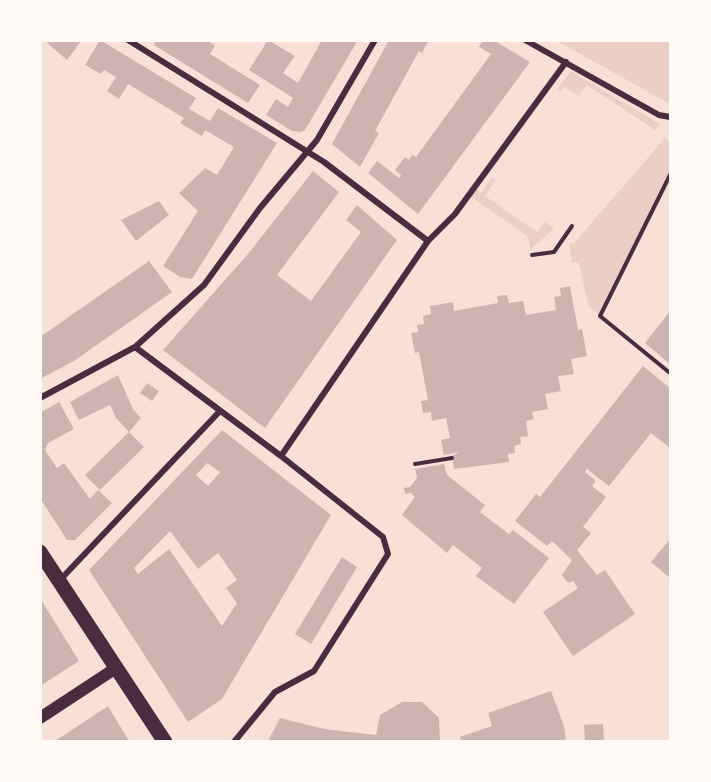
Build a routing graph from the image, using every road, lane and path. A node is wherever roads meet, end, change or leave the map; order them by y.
1 (128, 40) edge
2 (375, 40) edge
3 (525, 40) edge
4 (566, 62) junction
5 (670, 117) edge
6 (308, 151) junction
7 (670, 175) edge
8 (572, 226) dead end
9 (428, 242) junction
10 (532, 255) dead end
11 (135, 347) junction
12 (670, 374) edge
13 (40, 398) edge
14 (220, 411) junction
15 (281, 456) junction
16 (452, 458) dead end
17 (415, 464) dead end
18 (40, 552) edge
19 (59, 581) junction
20 (116, 668) junction
21 (40, 718) edge
22 (165, 741) edge
23 (234, 741) edge

1 - 6 street
2 - 6 street
3 - 4 street
4 - 5 street
4 - 9 street
6 - 9 street
6 - 11 street
7 - 12 path
8 - 10 path
9 - 15 street
11 - 13 street
11 - 14 street
14 - 15 street
14 - 19 street
15 - 23 street
16 - 17 path
18 - 19 main road
19 - 20 main road
20 - 21 main road
20 - 22 main road

